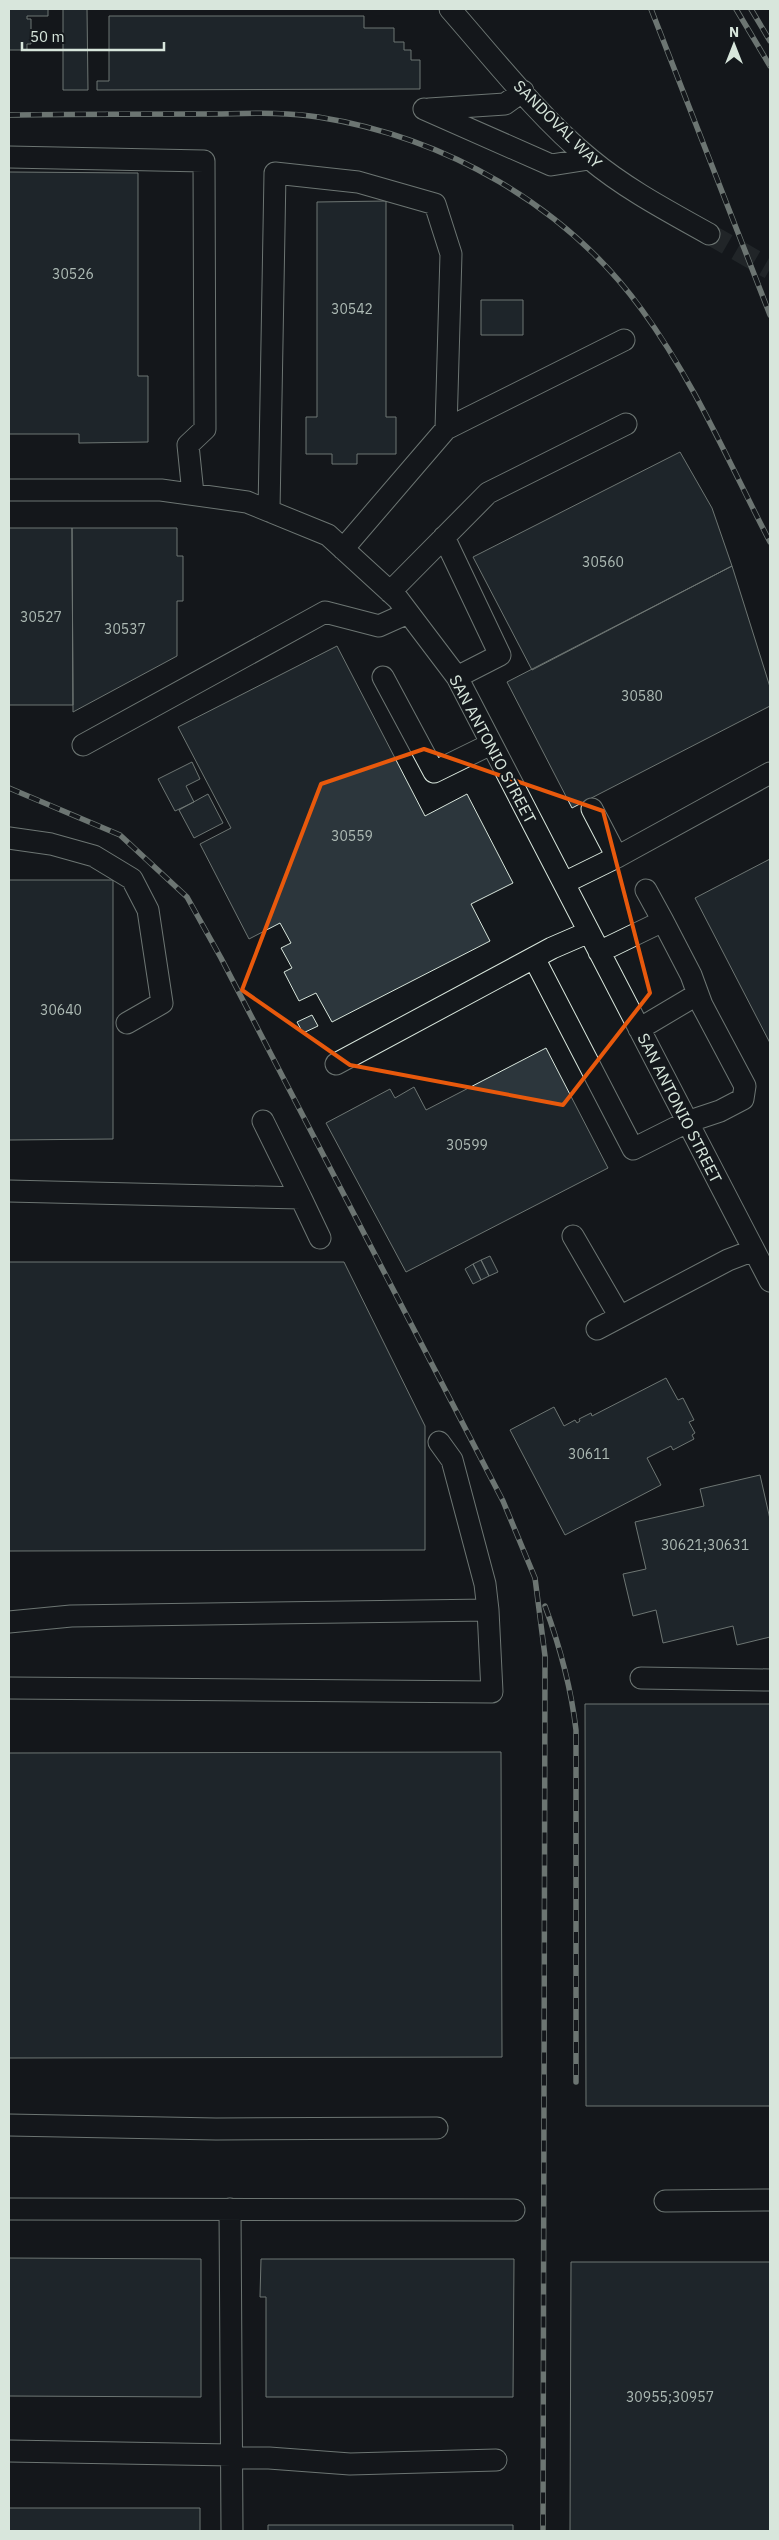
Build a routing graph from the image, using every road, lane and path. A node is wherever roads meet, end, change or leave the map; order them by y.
1 (450, 9) edge
2 (523, 91) junction
3 (9, 157) edge
4 (589, 159) junction
5 (709, 234) tunnel mouth
6 (624, 340) dead end
7 (626, 424) dead end
8 (446, 429) junction
9 (9, 490) edge
10 (193, 494) junction
11 (269, 511) junction
12 (444, 537) junction
13 (344, 549) junction
14 (390, 592) junction
15 (408, 613) junction
16 (383, 677) dead end
17 (457, 677) junction
18 (83, 744) dead end
19 (491, 744) junction
20 (770, 773) edge
21 (592, 809) dead end
22 (9, 838) edge
23 (617, 858) junction
24 (564, 884) junction
25 (646, 890) dead end
26 (663, 921) junction
27 (590, 932) junction
28 (599, 952) junction
29 (534, 958) junction
30 (698, 994) junction
31 (127, 1023) dead end
32 (640, 1029) junction
33 (336, 1064) dead end
34 (264, 1121) dead end
35 (687, 1122) junction
36 (9, 1191) edge
37 (301, 1198) junction
38 (573, 1236) dead end
39 (320, 1238) dead end
40 (754, 1250) junction
41 (770, 1281) edge
42 (620, 1317) junction
43 (597, 1329) dead end
44 (439, 1442) dead end
45 (488, 1610) junction
46 (9, 1622) edge
47 (641, 1678) dead end
48 (770, 1680) edge
49 (9, 1688) edge
50 (9, 2124) edge
51 (437, 2128) dead end
52 (770, 2200) edge
53 (665, 2201) dead end
54 (9, 2209) edge
55 (230, 2209) junction
56 (514, 2210) dead end
57 (9, 2451) edge
58 (231, 2457) junction
59 (496, 2460) dead end
60 (232, 2531) edge

1 - 2 street, SANDOVAL WAY
2 - 4 street, SANDOVAL WAY
2 - 4 street
3 - 10 street
4 - 5 street, SANDOVAL WAY
6 - 8 street
7 - 12 street
8 - 11 street
8 - 13 street
9 - 10 street, SAN ANTONIO STREET
10 - 11 street, SAN ANTONIO STREET
11 - 13 street, SAN ANTONIO STREET
12 - 14 street
12 - 17 street
13 - 14 street, SAN ANTONIO STREET
14 - 15 street, SAN ANTONIO STREET
15 - 17 street, SAN ANTONIO STREET
15 - 18 street
16 - 19 street
17 - 19 street, SAN ANTONIO STREET
19 - 24 street, SAN ANTONIO STREET
20 - 23 street
21 - 23 street
22 - 31 street
23 - 24 street
24 - 27 street, SAN ANTONIO STREET
25 - 26 street
26 - 28 street
26 - 30 street
27 - 28 street, SAN ANTONIO STREET
27 - 29 street
28 - 32 street, SAN ANTONIO STREET
29 - 33 street
29 - 35 street
30 - 32 street
30 - 35 street
32 - 35 street, SAN ANTONIO STREET
34 - 37 street
35 - 40 street, SAN ANTONIO STREET
36 - 37 street
37 - 39 street
38 - 42 street
40 - 41 street, SAN ANTONIO STREET
40 - 42 street
42 - 43 street
44 - 45 street
45 - 46 street
45 - 49 street
47 - 48 street
50 - 51 street
52 - 53 street
54 - 55 street
55 - 56 street
55 - 58 street
57 - 58 street
58 - 59 street
58 - 60 street

